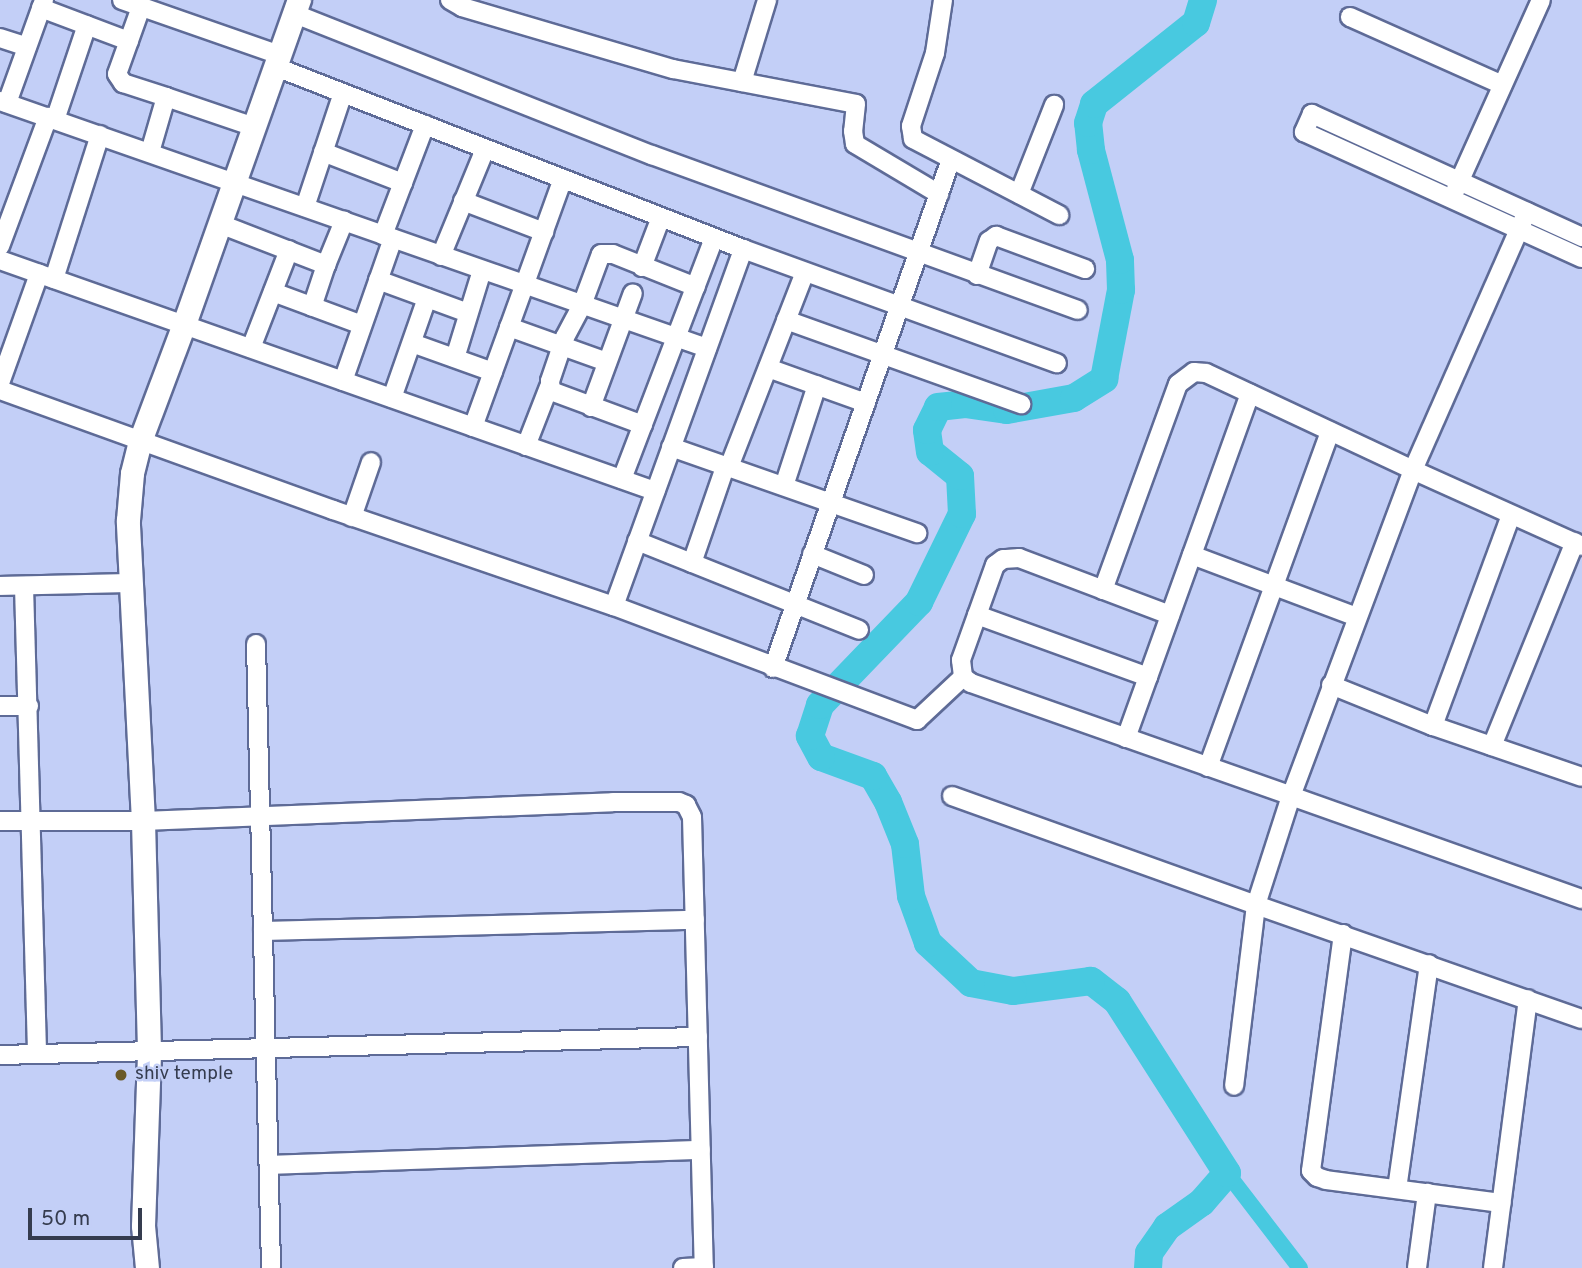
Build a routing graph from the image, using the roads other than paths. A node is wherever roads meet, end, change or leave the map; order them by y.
1 (122, 0) edge
2 (450, 0) edge
3 (767, 0) edge
4 (943, 0) edge
5 (1539, 0) edge
6 (42, 4) edge
7 (141, 7) junction
8 (297, 7) edge
9 (1350, 17) dead end
10 (87, 25) junction
11 (0, 38) edge
12 (129, 41) junction
13 (27, 47) junction
14 (278, 61) junction
15 (742, 82) junction
16 (1503, 85) junction
17 (343, 93) junction
18 (166, 97) junction
19 (3, 102) edge
20 (1054, 105) dead end
21 (51, 119) junction
22 (425, 125) junction
23 (254, 127) junction
24 (100, 135) junction
25 (485, 149) junction
26 (150, 152) junction
27 (323, 152) junction
28 (951, 159) junction
29 (563, 179) junction
30 (235, 181) junction
31 (1460, 181) junction
32 (403, 183) junction
33 (939, 194) junction
34 (1019, 194) junction
35 (1452, 199) junction
36 (463, 201) junction
37 (305, 207) junction
38 (1527, 212) junction
39 (1059, 215) dead end
40 (661, 217) junction
41 (344, 221) junction
42 (220, 224) junction
43 (1519, 229) junction
44 (544, 232) junction
45 (388, 237) junction
46 (1582, 237) edge
47 (714, 238) junction
48 (0, 246) edge
49 (743, 249) junction
50 (289, 250) junction
51 (919, 255) junction
52 (441, 256) junction
53 (1582, 258) edge
54 (0, 260) edge
55 (326, 265) junction
56 (642, 267) junction
57 (1085, 269) dead end
58 (482, 270) junction
59 (805, 272) junction
60 (977, 275) junction
61 (47, 276) junction
62 (378, 280) junction
63 (524, 285) junction
64 (695, 287) junction
65 (273, 292) junction
66 (633, 293) dead end
67 (428, 298) junction
68 (582, 306) junction
69 (312, 307) junction
70 (901, 308) junction
71 (1079, 310) dead end
72 (468, 313) junction
73 (622, 319) junction
74 (786, 320) junction
75 (184, 324) junction
76 (362, 325) junction
77 (509, 327) junction
78 (676, 338) junction
79 (412, 343) junction
80 (562, 346) junction
81 (251, 348) junction
82 (707, 348) junction
83 (883, 357) junction
84 (455, 358) junction
85 (607, 362) junction
86 (1057, 363) dead end
87 (768, 368) junction
88 (493, 372) junction
89 (343, 381) junction
90 (0, 383) edge
91 (817, 385) junction
92 (549, 387) junction
93 (0, 390) edge
94 (1250, 394) junction
95 (392, 398) junction
96 (866, 403) junction
97 (1021, 404) dead end
98 (591, 407) junction
99 (643, 425) junction
100 (473, 427) junction
101 (1330, 431) junction
102 (139, 441) junction
103 (526, 446) junction
104 (671, 447) junction
105 (372, 462) dead end
106 (729, 467) junction
107 (1413, 470) junction
108 (622, 479) junction
109 (783, 486) junction
110 (655, 491) junction
111 (830, 503) junction
112 (1511, 515) junction
113 (352, 517) junction
114 (917, 533) dead end
115 (637, 541) junction
116 (1578, 544) edge
117 (812, 554) junction
118 (1192, 555) junction
119 (692, 563) junction
120 (864, 575) dead end
121 (131, 583) junction
122 (0, 586) edge
123 (24, 586) junction
124 (1274, 586) junction
125 (1103, 590) junction
126 (795, 604) junction
127 (614, 606) junction
128 (977, 615) junction
129 (1170, 615) junction
130 (1357, 617) junction
131 (859, 630) dead end
132 (256, 644) dead end
133 (773, 668) junction
134 (963, 677) junction
135 (1148, 677) junction
136 (1331, 685) junction
137 (0, 706) edge
138 (29, 706) junction
139 (1433, 726) junction
140 (1126, 738) junction
141 (1492, 746) junction
142 (1208, 767) junction
143 (1582, 778) edge
144 (952, 796) dead end
145 (1291, 796) junction
146 (261, 814) junction
147 (33, 820) junction
148 (0, 821) edge
149 (143, 821) junction
150 (1582, 900) edge
151 (1256, 905) junction
152 (695, 920) junction
153 (264, 931) junction
154 (1343, 934) junction
155 (1429, 964) junction
156 (1528, 999) junction
157 (1582, 1019) edge
158 (698, 1037) junction
159 (267, 1048) junction
160 (149, 1050) junction
161 (37, 1054) junction
162 (0, 1055) edge
163 (1234, 1086) dead end
164 (701, 1150) junction
165 (269, 1165) junction
166 (1397, 1189) junction
167 (1427, 1193) junction
168 (1502, 1203) junction
169 (147, 1268) edge
170 (271, 1268) edge
171 (683, 1268) edge
172 (704, 1268) edge
173 (1417, 1268) edge
174 (1493, 1268) edge

1 - 7 street
2 - 15 street
3 - 15 street
4 - 28 street
5 - 16 street
6 - 10 street
6 - 13 street
7 - 12 street
7 - 14 street
8 - 14 street
8 - 51 street
9 - 16 street
10 - 12 street
10 - 21 street
11 - 13 street
12 - 18 street
13 - 19 street
14 - 17 street
14 - 23 street
15 - 33 street
16 - 31 street
17 - 22 street
17 - 27 street
18 - 23 street
18 - 26 street
19 - 21 street
20 - 34 street
21 - 24 street
21 - 48 street
22 - 25 street
22 - 32 street
23 - 30 street
24 - 26 street
24 - 61 street
25 - 29 street
25 - 36 street
26 - 30 street
27 - 32 street
27 - 37 street
28 - 33 street
28 - 34 street
29 - 40 street
29 - 44 street
30 - 37 street
30 - 42 street
31 - 35 street
31 - 35 street
31 - 38 street
32 - 45 street
33 - 51 street
34 - 39 street
35 - 43 street
36 - 44 street
36 - 52 street
37 - 41 street
38 - 43 street
38 - 46 street
40 - 47 street
40 - 56 street
41 - 45 street
41 - 55 street
42 - 50 street
42 - 75 street
43 - 53 street
43 - 107 street
44 - 63 street
45 - 52 street
45 - 62 street
47 - 49 street
47 - 64 street
49 - 59 street
49 - 82 street
50 - 55 street
50 - 65 street
51 - 60 street
51 - 70 street
52 - 58 street
54 - 61 street
55 - 69 street
56 - 64 street
56 - 68 street
57 - 60 street
58 - 63 street
58 - 72 street
59 - 70 street
59 - 74 street
60 - 71 street
61 - 75 street
61 - 90 street
62 - 67 street
62 - 76 street
63 - 68 street
63 - 77 street
64 - 78 street
65 - 69 street
65 - 81 street
66 - 73 street
67 - 72 street
67 - 79 street
68 - 73 street
68 - 80 street
69 - 76 street
70 - 83 street
70 - 86 street
72 - 84 street
73 - 78 street
73 - 85 street
74 - 83 street
74 - 87 street
75 - 81 street
75 - 102 street
76 - 89 street
77 - 80 street
77 - 88 street
78 - 82 street
78 - 99 street
79 - 84 street
79 - 95 street
80 - 85 street
80 - 92 street
81 - 89 street
82 - 104 street
83 - 96 street
83 - 97 street
84 - 88 street
85 - 98 street
87 - 91 street
87 - 106 street
88 - 100 street
89 - 95 street
91 - 96 street
91 - 109 street
92 - 98 street
92 - 103 street
93 - 102 street
94 - 101 street
94 - 118 street
94 - 125 street
95 - 100 street
96 - 111 street
98 - 99 street
99 - 108 street
100 - 103 street
101 - 107 street
101 - 124 street
102 - 113 street
102 - 121 street
103 - 108 street
104 - 106 street
104 - 110 street
105 - 113 street
106 - 109 street
106 - 119 street
107 - 112 street
107 - 130 street
108 - 110 street
109 - 111 street
110 - 115 street
111 - 114 street
111 - 117 street
112 - 116 street
112 - 139 street
113 - 127 street
115 - 119 street
115 - 127 street
116 - 141 street
117 - 120 street
117 - 126 street
118 - 124 street
118 - 129 street
119 - 126 street
121 - 123 street
121 - 149 street
122 - 123 street
123 - 138 street
124 - 130 street
124 - 142 street
125 - 128 street
125 - 129 street
126 - 131 street
126 - 133 street
127 - 133 street
128 - 134 street
128 - 135 street
129 - 135 street
130 - 136 street
132 - 146 street
133 - 134 street
134 - 140 street
135 - 140 street
136 - 139 street
136 - 145 street
137 - 138 street
138 - 147 street
139 - 141 street
140 - 142 street
141 - 143 street
142 - 145 street
144 - 151 street
145 - 150 street
145 - 151 street
146 - 149 street
146 - 152 street
146 - 153 street
147 - 148 street
147 - 149 street
147 - 161 street
149 - 160 street
151 - 154 street
151 - 163 street
152 - 153 street
152 - 158 street
153 - 159 street
154 - 155 street
154 - 166 street
155 - 156 street
155 - 166 street
156 - 157 street
156 - 168 street
158 - 159 street
158 - 164 street
159 - 160 street
159 - 165 street
160 - 161 street
160 - 169 street
161 - 162 street
164 - 165 street
164 - 172 street
165 - 170 street
166 - 167 street
167 - 168 street
167 - 173 street
168 - 174 street
171 - 172 street

